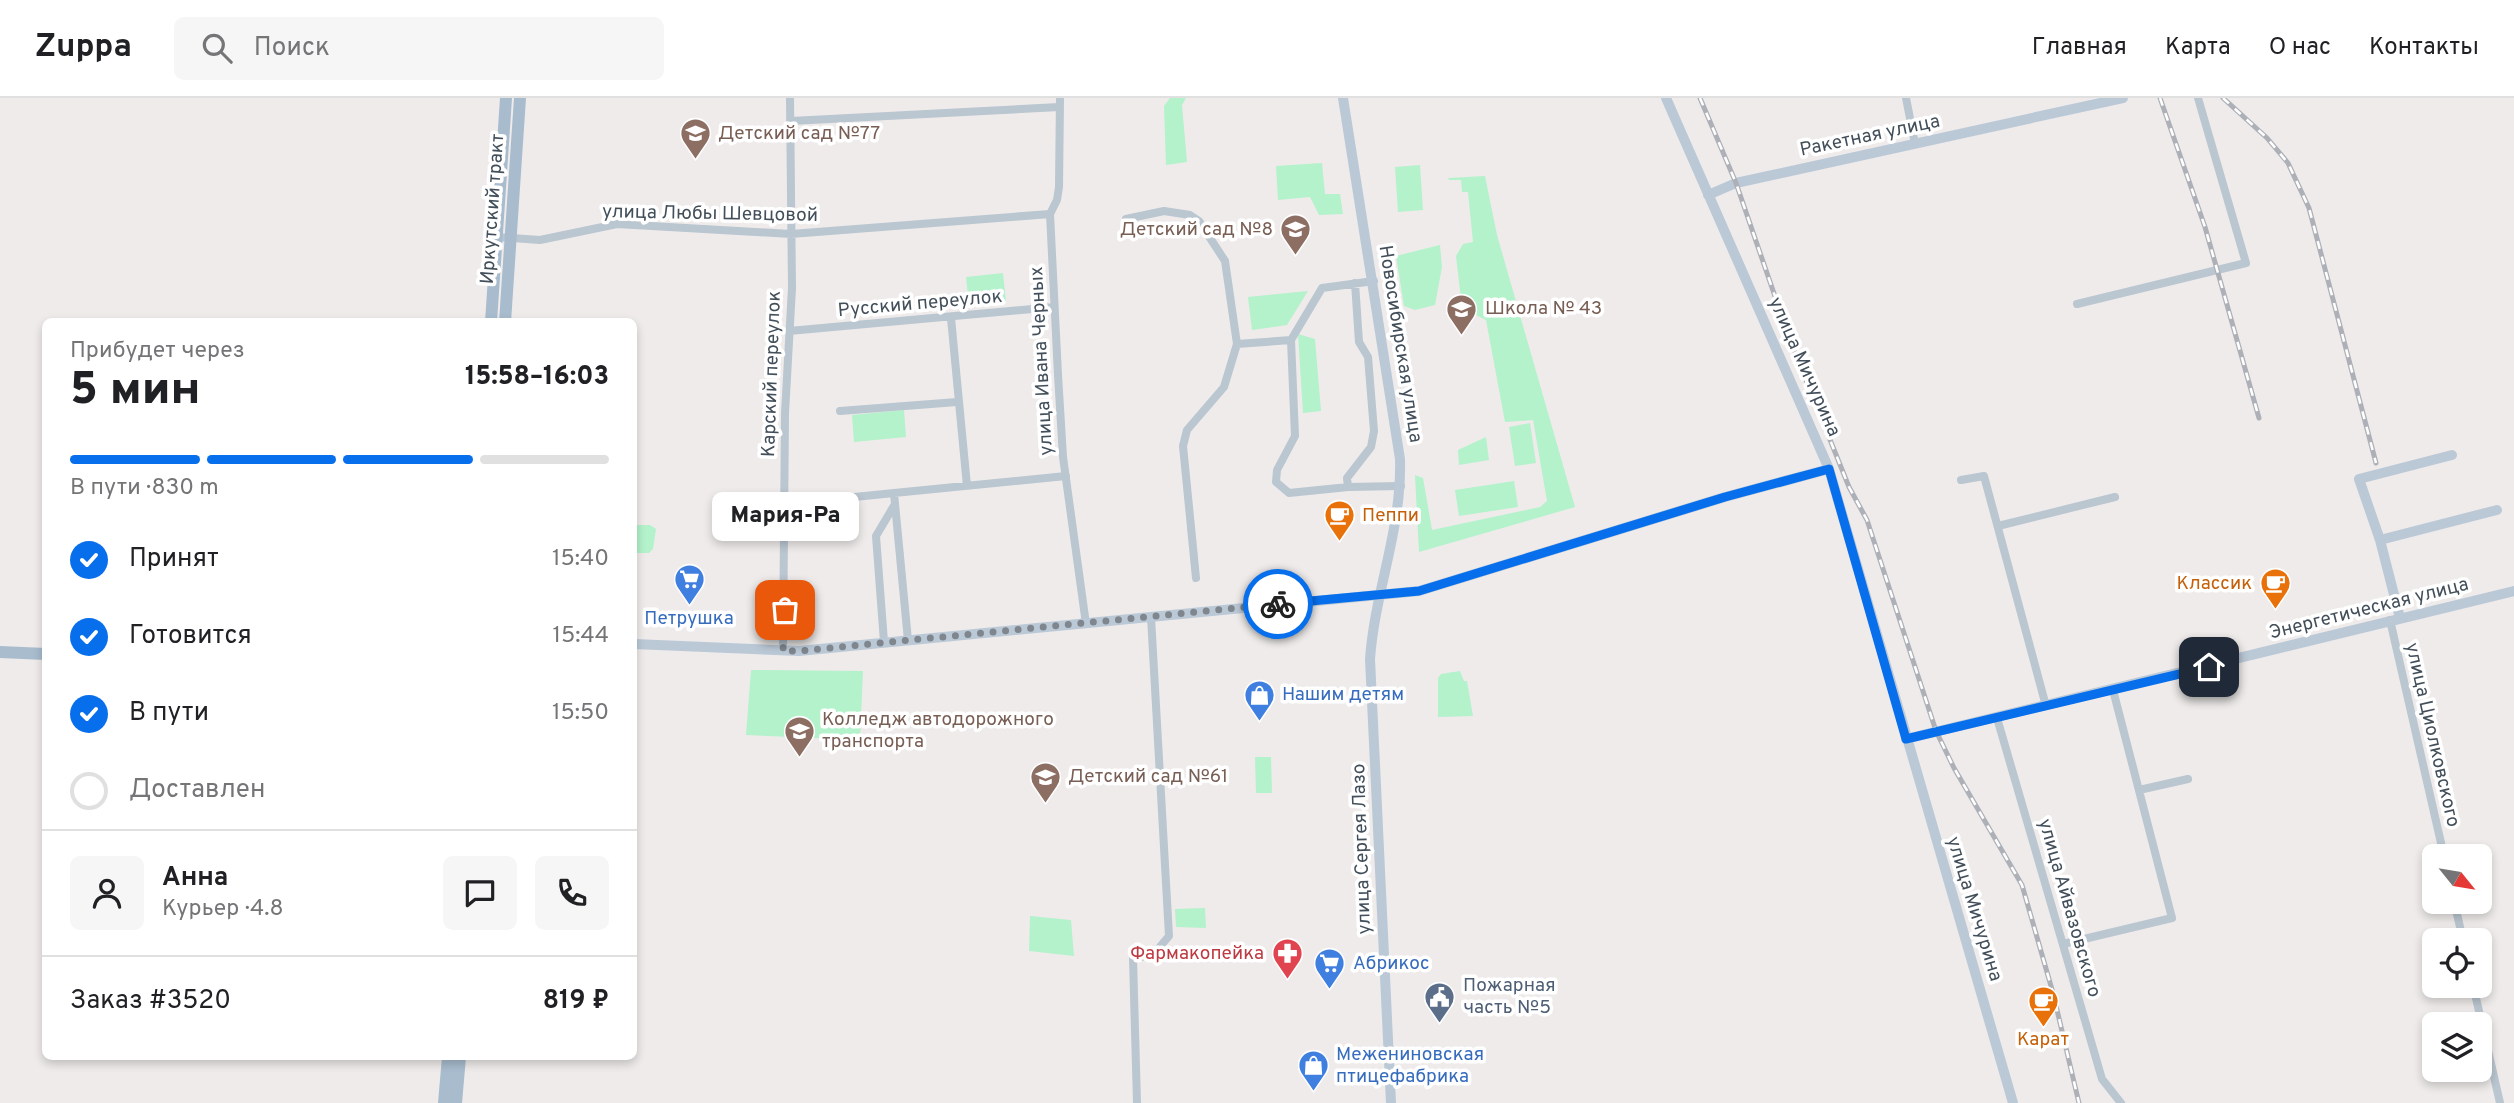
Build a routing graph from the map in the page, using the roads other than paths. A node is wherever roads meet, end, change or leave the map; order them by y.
1 (506, 98) edge
2 (520, 98) edge
3 (790, 98) edge
4 (1343, 98) edge
5 (1666, 98) edge
6 (1906, 98) edge
7 (2123, 98) edge
8 (2198, 98) edge
9 (1059, 102) edge
10 (791, 121) junction
11 (1915, 144) junction
12 (1708, 195) junction
13 (1050, 214) junction
14 (1126, 219) dead end
15 (790, 234) junction
16 (497, 237) junction
17 (511, 238) junction
18 (1374, 281) junction
19 (1355, 284) junction
20 (2077, 304) dead end
21 (1054, 307) junction
22 (491, 318) edge
23 (505, 318) edge
24 (951, 318) junction
25 (789, 331) junction
26 (1291, 340) junction
27 (1237, 344) junction
28 (957, 402) junction
29 (840, 411) dead end
30 (2452, 455) dead end
31 (1829, 469) junction
32 (1066, 476) junction
33 (1961, 480) dead end
34 (967, 486) junction
35 (1401, 486) junction
36 (1348, 487) junction
37 (894, 493) junction
38 (2115, 497) dead end
39 (785, 504) junction
40 (895, 504) junction
41 (2497, 510) dead end
42 (1998, 526) junction
43 (2381, 540) junction
44 (1196, 578) dead end
45 (2514, 591) edge
46 (1380, 595) junction
47 (1152, 617) junction
48 (2395, 619) junction
49 (1086, 624) junction
50 (908, 640) junction
51 (884, 642) junction
52 (637, 644) edge
53 (783, 651) junction
54 (0, 652) edge
55 (42, 654) edge
56 (2113, 690) junction
57 (2046, 706) junction
58 (1997, 718) junction
59 (1906, 739) junction
60 (2189, 779) dead end
61 (2139, 790) junction
62 (2442, 844) edge
63 (2063, 944) junction
64 (2476, 998) edge
65 (448, 1060) edge
66 (460, 1060) edge
67 (444, 1103) edge
68 (456, 1103) edge
69 (1138, 1103) edge
70 (1391, 1103) edge
71 (2013, 1103) edge
72 (2121, 1103) edge
73 (2500, 1103) edge

1 - 16 main road, Иркутский тракт
2 - 17 main road, Иркутский тракт
3 - 10 street, Карский переулок
4 - 18 street, Новосибирская улица
5 - 12 street, улица Мичурина
6 - 11 street
7 - 11 street, Ракетная улица
8 - 20 street
9 - 10 street
9 - 13 street, улица Ивана Черных
10 - 15 street, Карский переулок
11 - 12 street, Ракетная улица
12 - 31 street, улица Мичурина
13 - 15 street, улица Любы Шевцовой
13 - 21 street, улица Ивана Черных
14 - 27 street
15 - 17 street, улица Любы Шевцовой
15 - 25 street, Карский переулок
16 - 17 street, улица Любы Шевцовой
16 - 22 main road, Иркутский тракт
17 - 23 main road, Иркутский тракт
18 - 19 street
18 - 35 street, Новосибирская улица
19 - 26 street
19 - 36 street
21 - 24 street, Русский переулок
21 - 32 street, улица Ивана Черных
24 - 25 street, Русский переулок
24 - 28 street
25 - 39 street, Карский переулок
26 - 27 street
26 - 36 street
27 - 44 street
28 - 29 street
28 - 34 street
30 - 43 street
31 - 46 street
31 - 59 street, улица Мичурина
32 - 34 street
32 - 49 street, улица Ивана Черных
33 - 42 street
34 - 37 street
35 - 36 street
35 - 46 street, Новосибирская улица
37 - 39 street
37 - 40 street
38 - 42 street
39 - 53 street, Карский переулок
40 - 50 street
40 - 51 street
41 - 43 street
42 - 57 street
43 - 48 street
45 - 48 street, Энергетическая улица
46 - 47 street
46 - 70 street, улица Сергея Лазо
47 - 49 street
47 - 69 street
48 - 56 street, Энергетическая улица
48 - 62 street, улица Циолковского
49 - 50 street
50 - 51 street
51 - 53 street
52 - 53 street
54 - 55 main road
56 - 57 street, Энергетическая улица
56 - 61 street
57 - 58 street, Энергетическая улица
58 - 59 street, Энергетическая улица
58 - 63 street, улица Айвазовского
59 - 71 street, улица Мичурина
60 - 61 street
61 - 63 street
63 - 72 street, улица Айвазовского
64 - 73 street
65 - 67 main road
66 - 68 main road

